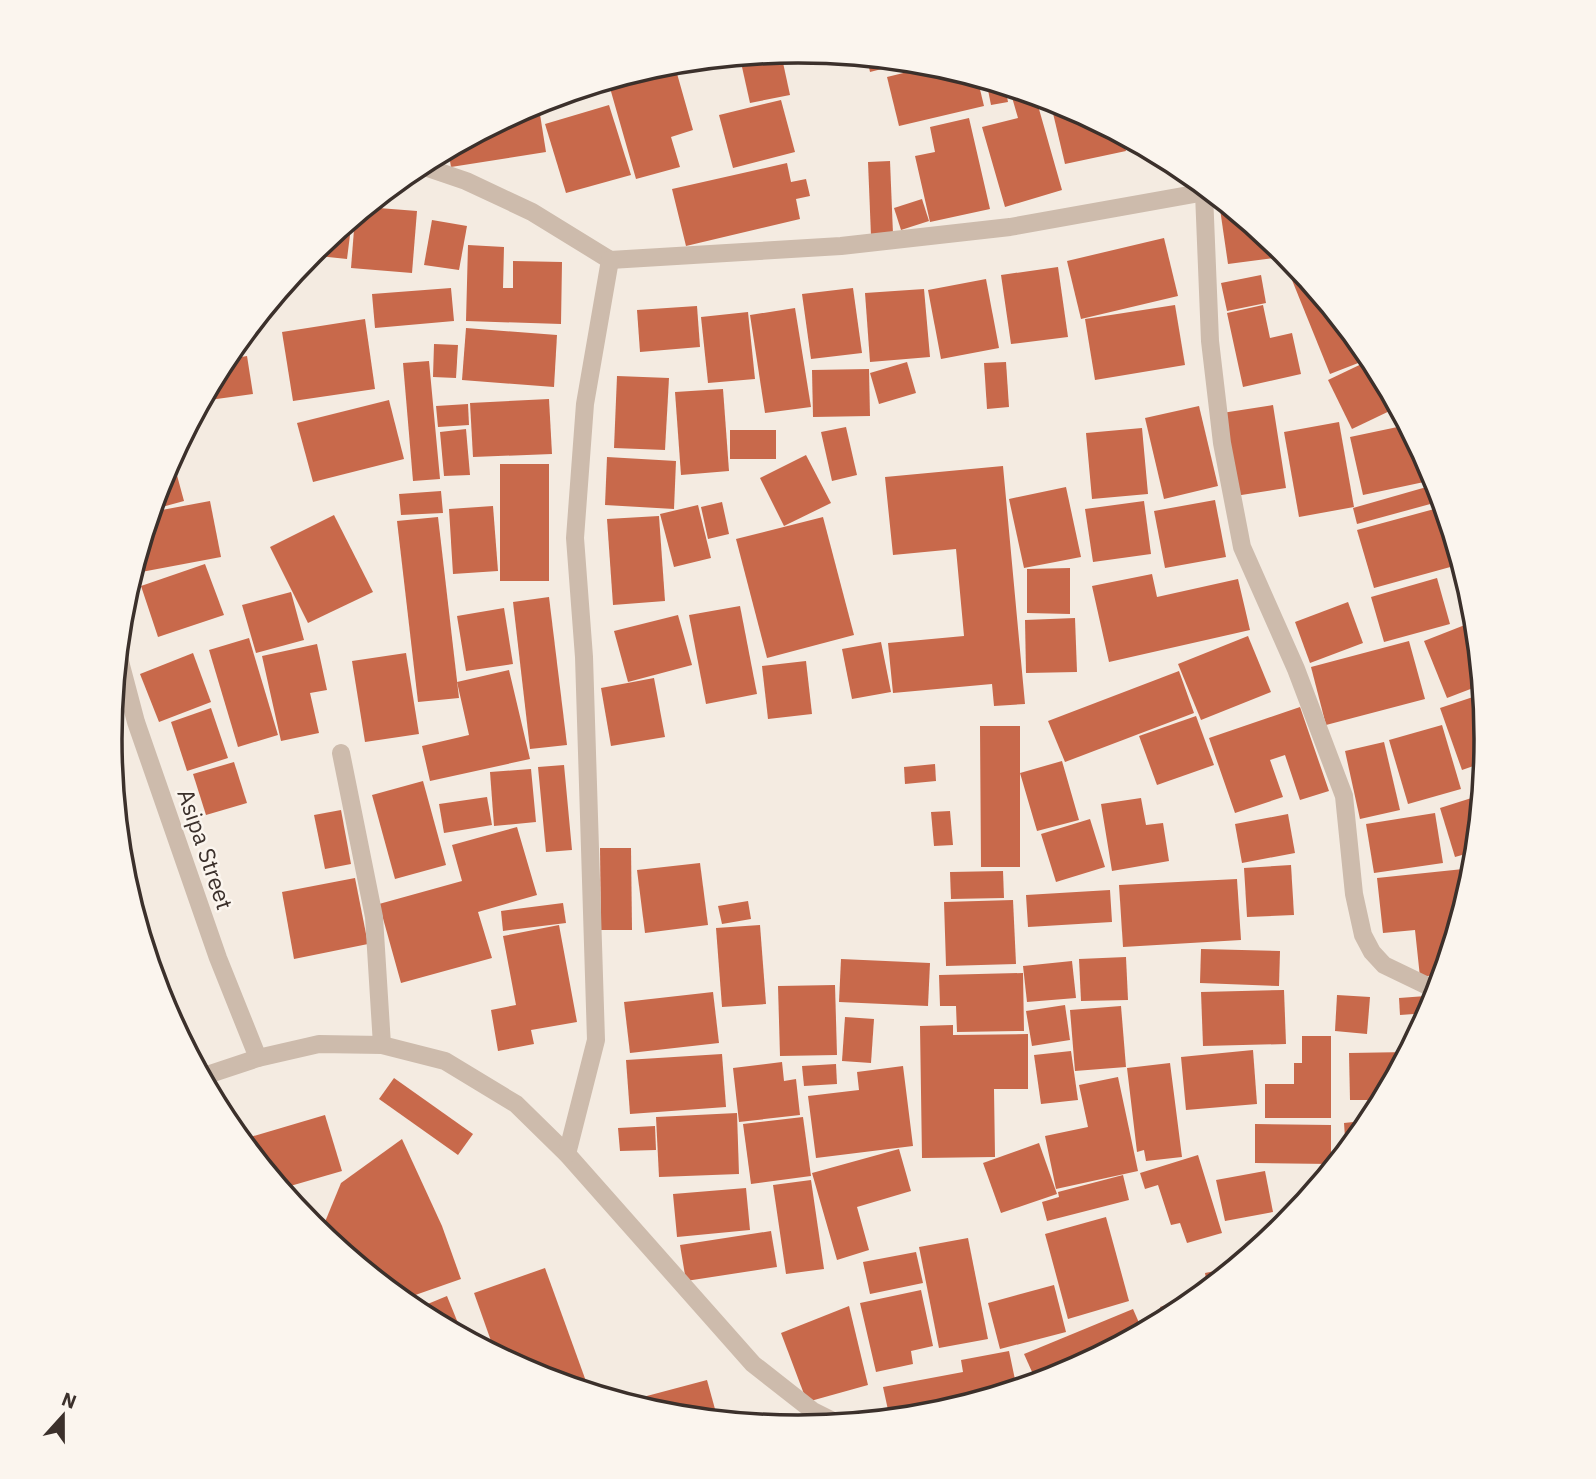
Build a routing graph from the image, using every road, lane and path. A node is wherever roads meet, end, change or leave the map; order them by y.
1 (434, 170) edge
2 (1197, 194) edge
3 (1207, 201) edge
4 (610, 260) junction
5 (125, 678) edge
6 (341, 753) dead end
7 (1428, 986) edge
8 (382, 1045) junction
9 (258, 1058) junction
10 (210, 1074) edge
11 (567, 1154) junction
12 (822, 1415) edge

1 - 4 street
2 - 4 street
3 - 7 street
4 - 11 street
5 - 9 street, Asipa Street
6 - 8 street
8 - 9 street
8 - 11 street
9 - 10 street
11 - 12 street

